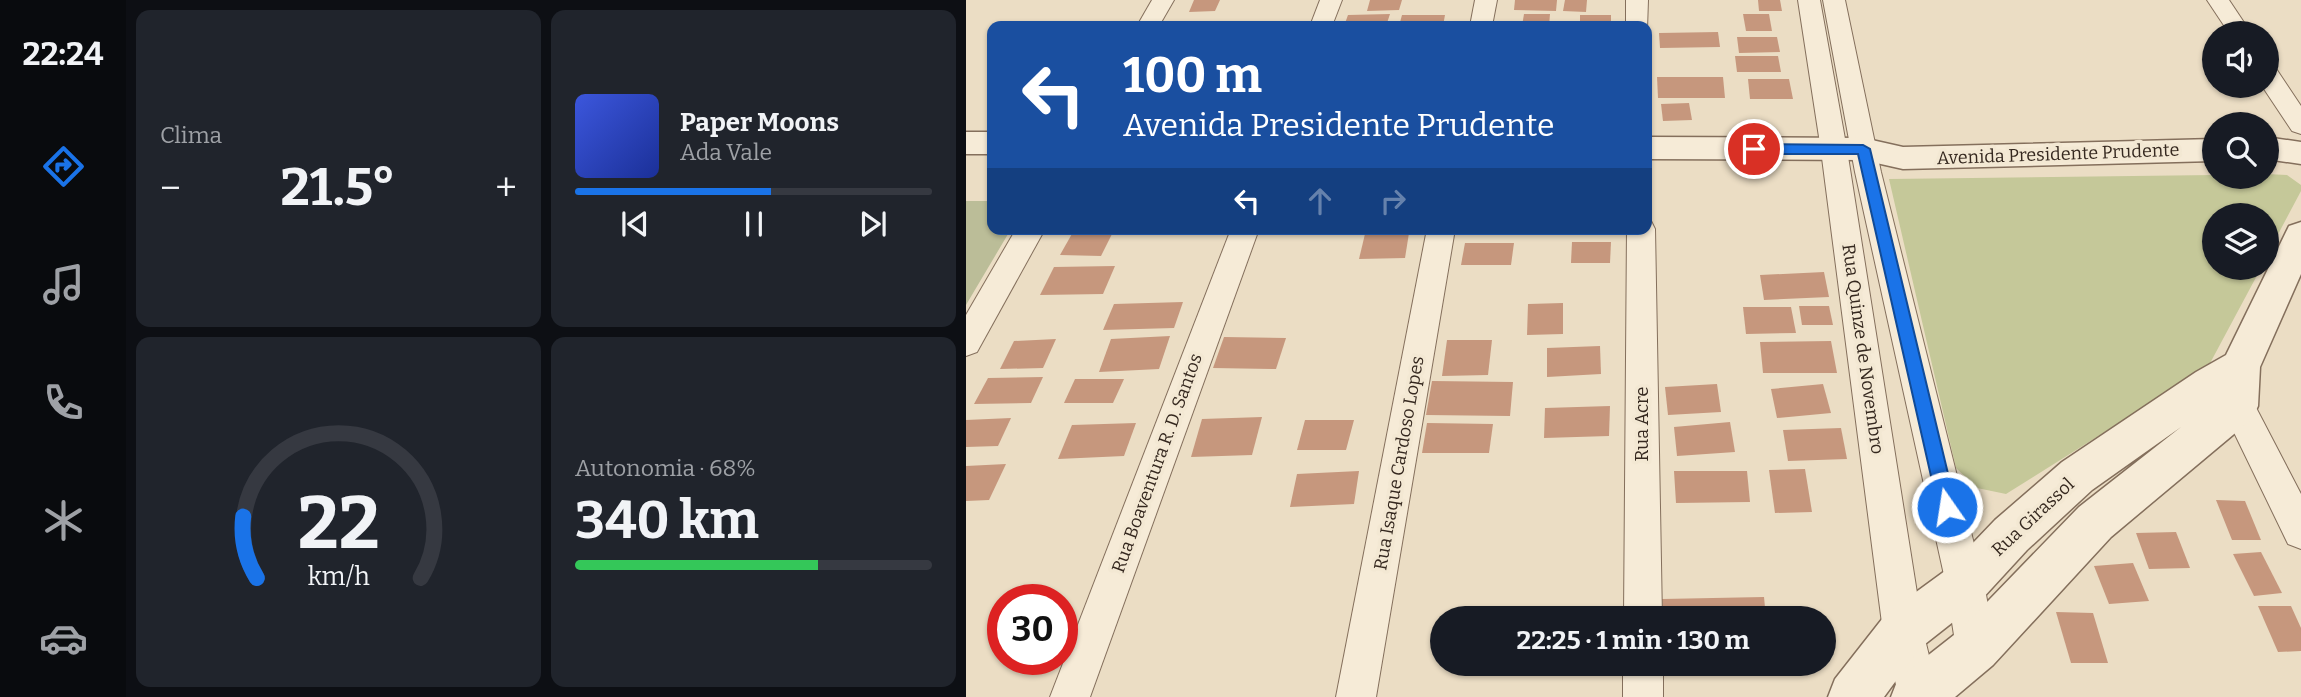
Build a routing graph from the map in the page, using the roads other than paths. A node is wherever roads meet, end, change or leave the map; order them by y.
1 (1163, 0) edge
2 (1331, 0) edge
3 (1486, 0) edge
4 (1637, 0) edge
5 (1809, 0) edge
6 (1834, 0) edge
7 (2218, 0) edge
8 (1151, 21) edge
9 (1323, 21) edge
10 (1481, 21) edge
11 (1637, 21) edge
12 (2232, 21) edge
13 (2279, 92) edge
14 (2301, 125) edge
15 (966, 143) edge
16 (987, 143) edge
17 (1652, 148) edge
18 (2202, 150) edge
19 (2279, 150) edge
20 (2301, 153) edge
21 (1851, 161) junction
22 (966, 166) edge
23 (987, 166) edge
24 (1652, 172) edge
25 (1028, 235) edge
26 (1243, 235) edge
27 (1440, 235) edge
28 (1641, 235) edge
29 (2301, 235) edge
30 (966, 343) edge
31 (2229, 386) junction
32 (2301, 531) edge
33 (1965, 584) junction
34 (1643, 606) edge
35 (1903, 631) junction
36 (1976, 649) junction
37 (1643, 676) edge
38 (1918, 696) edge
39 (1070, 697) edge
40 (1356, 697) edge
41 (1643, 697) edge
42 (1853, 697) edge

1 - 8 street
2 - 9 street
3 - 10 street
4 - 11 street
5 - 21 street, Rua Quinze de Novembro
6 - 21 street, Rua Quinze de Novembro
7 - 12 street
13 - 14 street
15 - 16 street
17 - 21 street, Avenida Presidente Prudente
18 - 21 street, Avenida Presidente Prudente
19 - 20 street
21 - 24 street, Avenida Presidente Prudente
21 - 33 street, Rua Quinze de Novembro
21 - 35 street, Rua Quinze de Novembro
22 - 23 street
25 - 30 street
26 - 39 street, Rua Boaventura R. D. Santos
27 - 40 street, Rua Isaque Cardoso Lopes
28 - 34 street, Rua Acre
29 - 31 street
31 - 32 street
31 - 33 street, Rua Girassol
31 - 36 street
33 - 35 street, Rua Girassol
33 - 36 street, Rua Quinze de Novembro
35 - 38 street, Rua Quinze de Novembro
35 - 42 street, Rua Girassol
36 - 38 street
37 - 41 street

